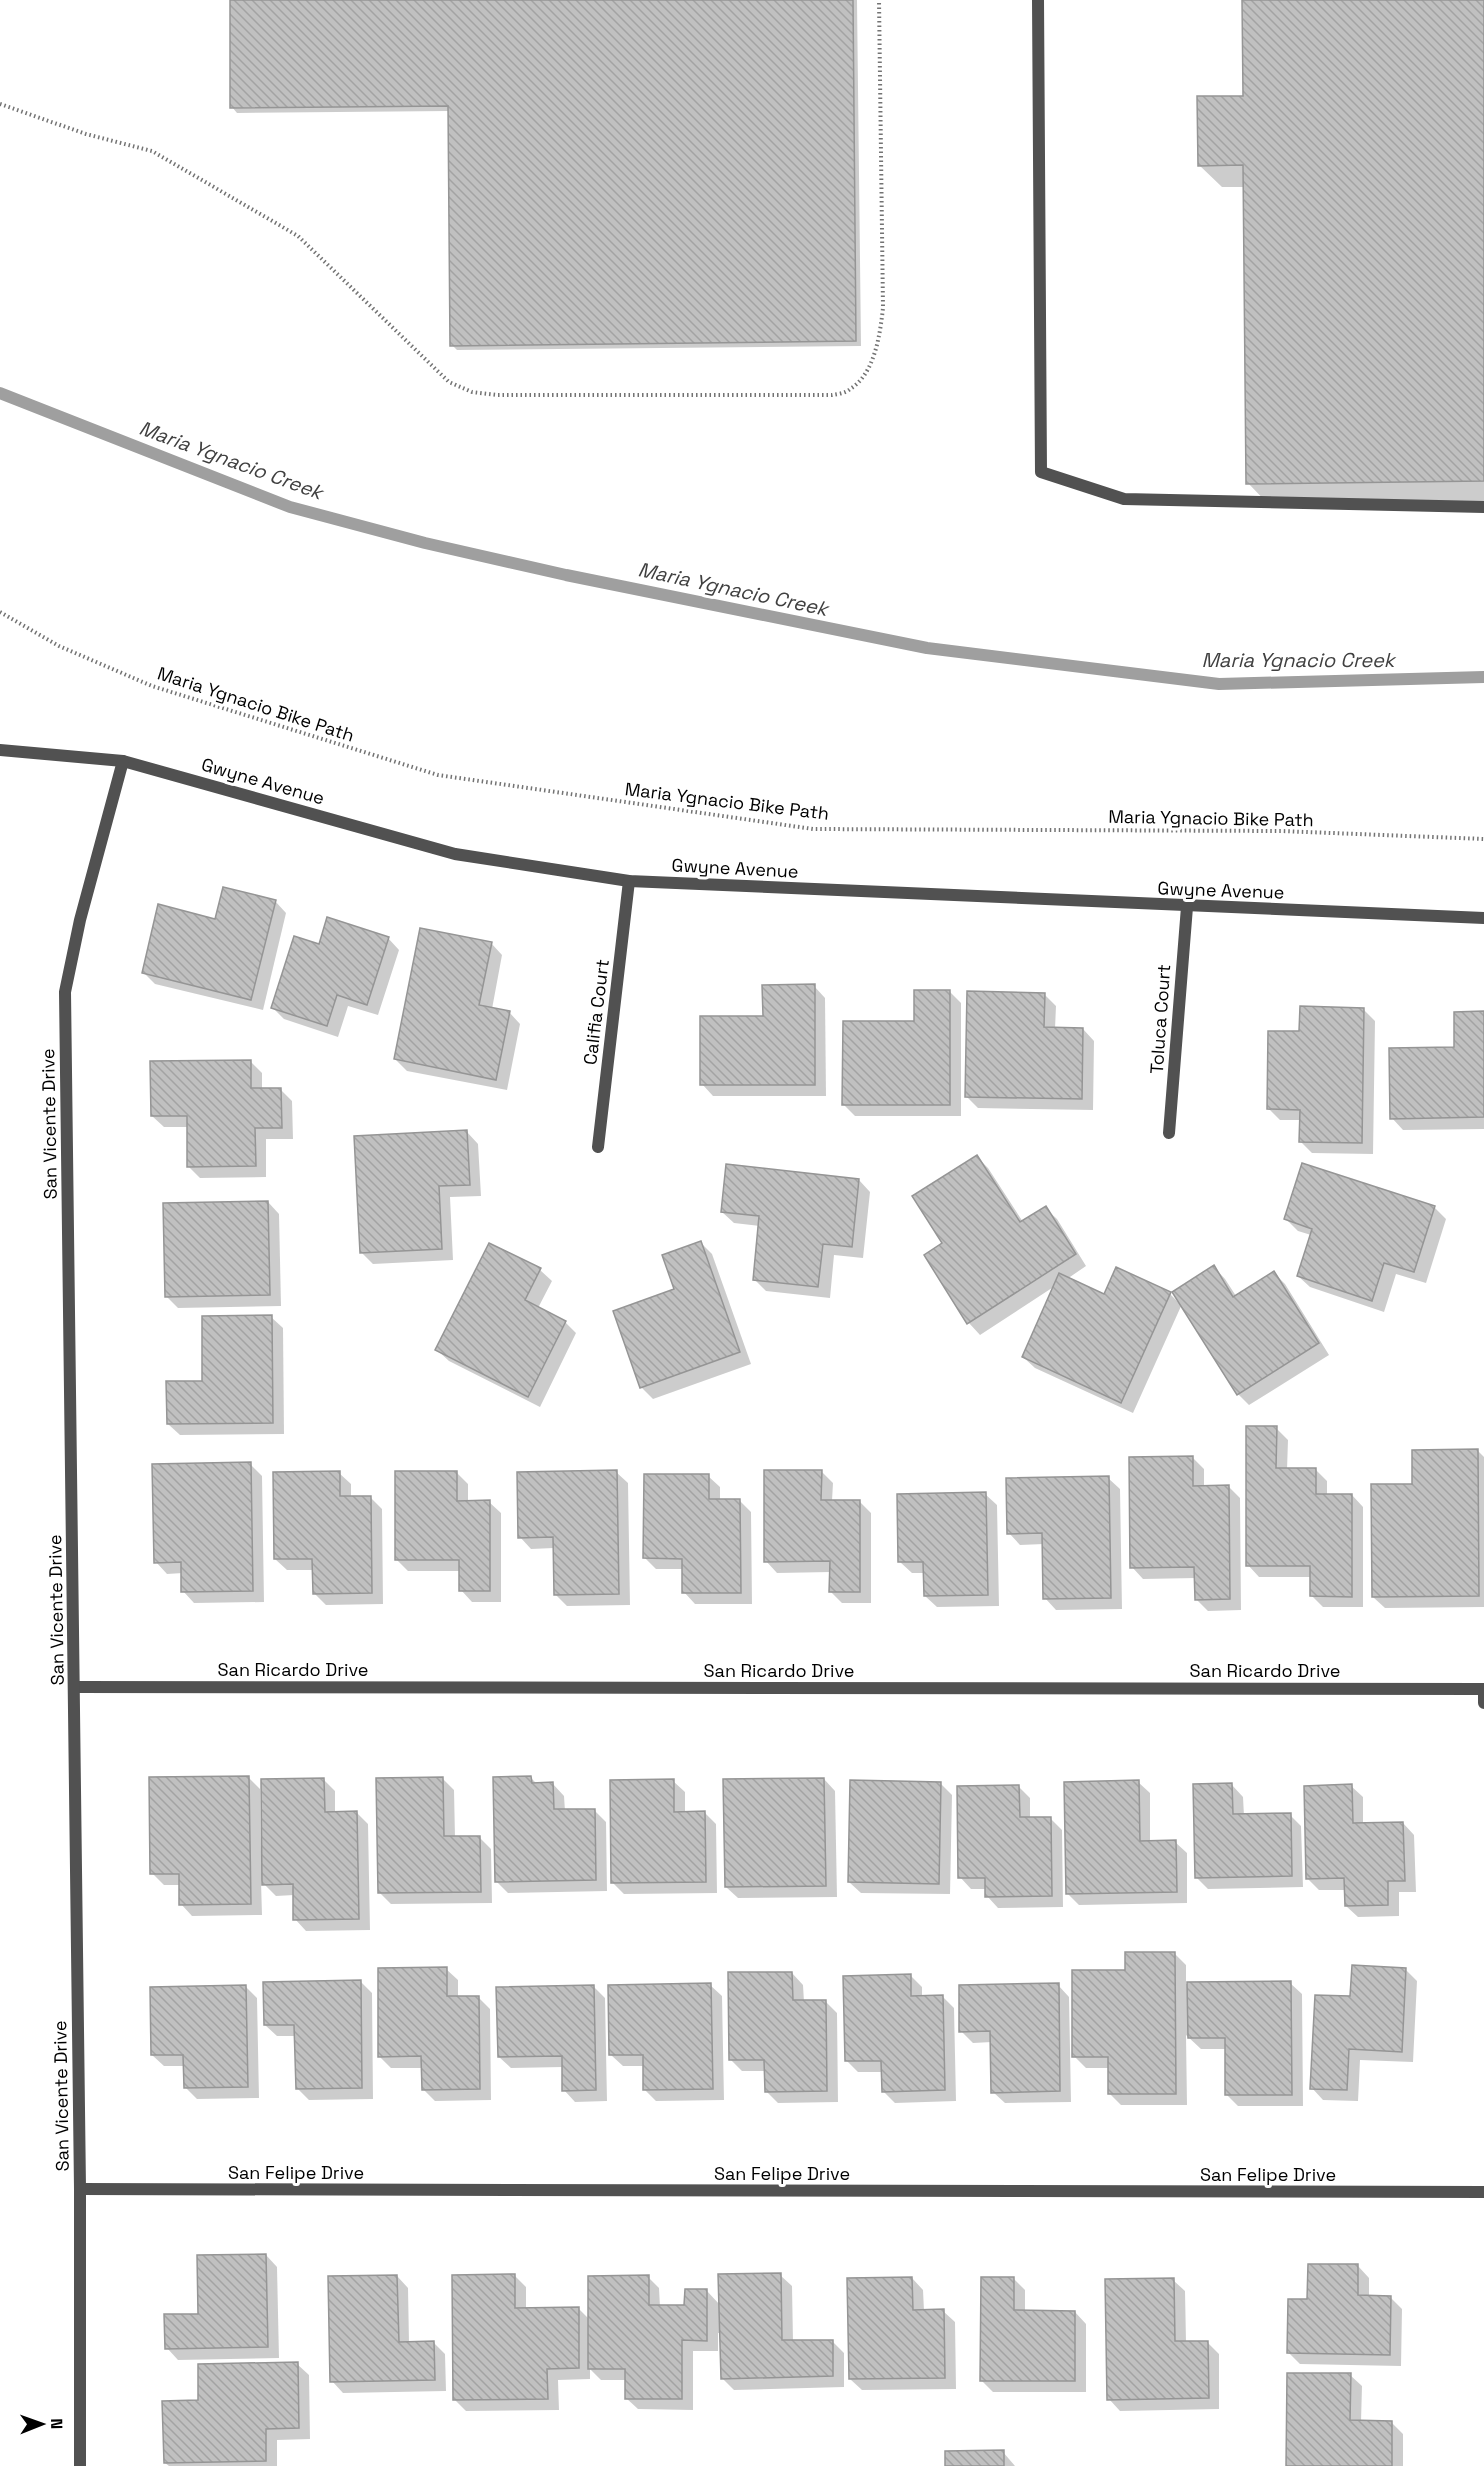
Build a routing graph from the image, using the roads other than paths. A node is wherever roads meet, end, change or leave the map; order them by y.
1 (1038, 0) edge
2 (1484, 507) edge
3 (0, 750) edge
4 (123, 761) junction
5 (629, 881) junction
6 (1187, 908) junction
7 (1484, 918) edge
8 (1169, 1133) dead end
9 (598, 1147) dead end
10 (75, 1687) junction
11 (1484, 1689) edge
12 (1484, 1703) edge
13 (80, 2189) junction
14 (1484, 2192) edge
15 (80, 2466) edge

1 - 2 street
3 - 4 street, Gwyne Avenue
4 - 5 street, Gwyne Avenue
4 - 10 street, San Vicente Drive
5 - 6 street, Gwyne Avenue
5 - 9 street, Califia Court
6 - 7 street, Gwyne Avenue
6 - 8 street, Toluca Court
10 - 11 street, San Ricardo Drive
10 - 13 street, San Vicente Drive
11 - 12 street
13 - 14 street, San Felipe Drive
13 - 15 street, San Vicente Drive

